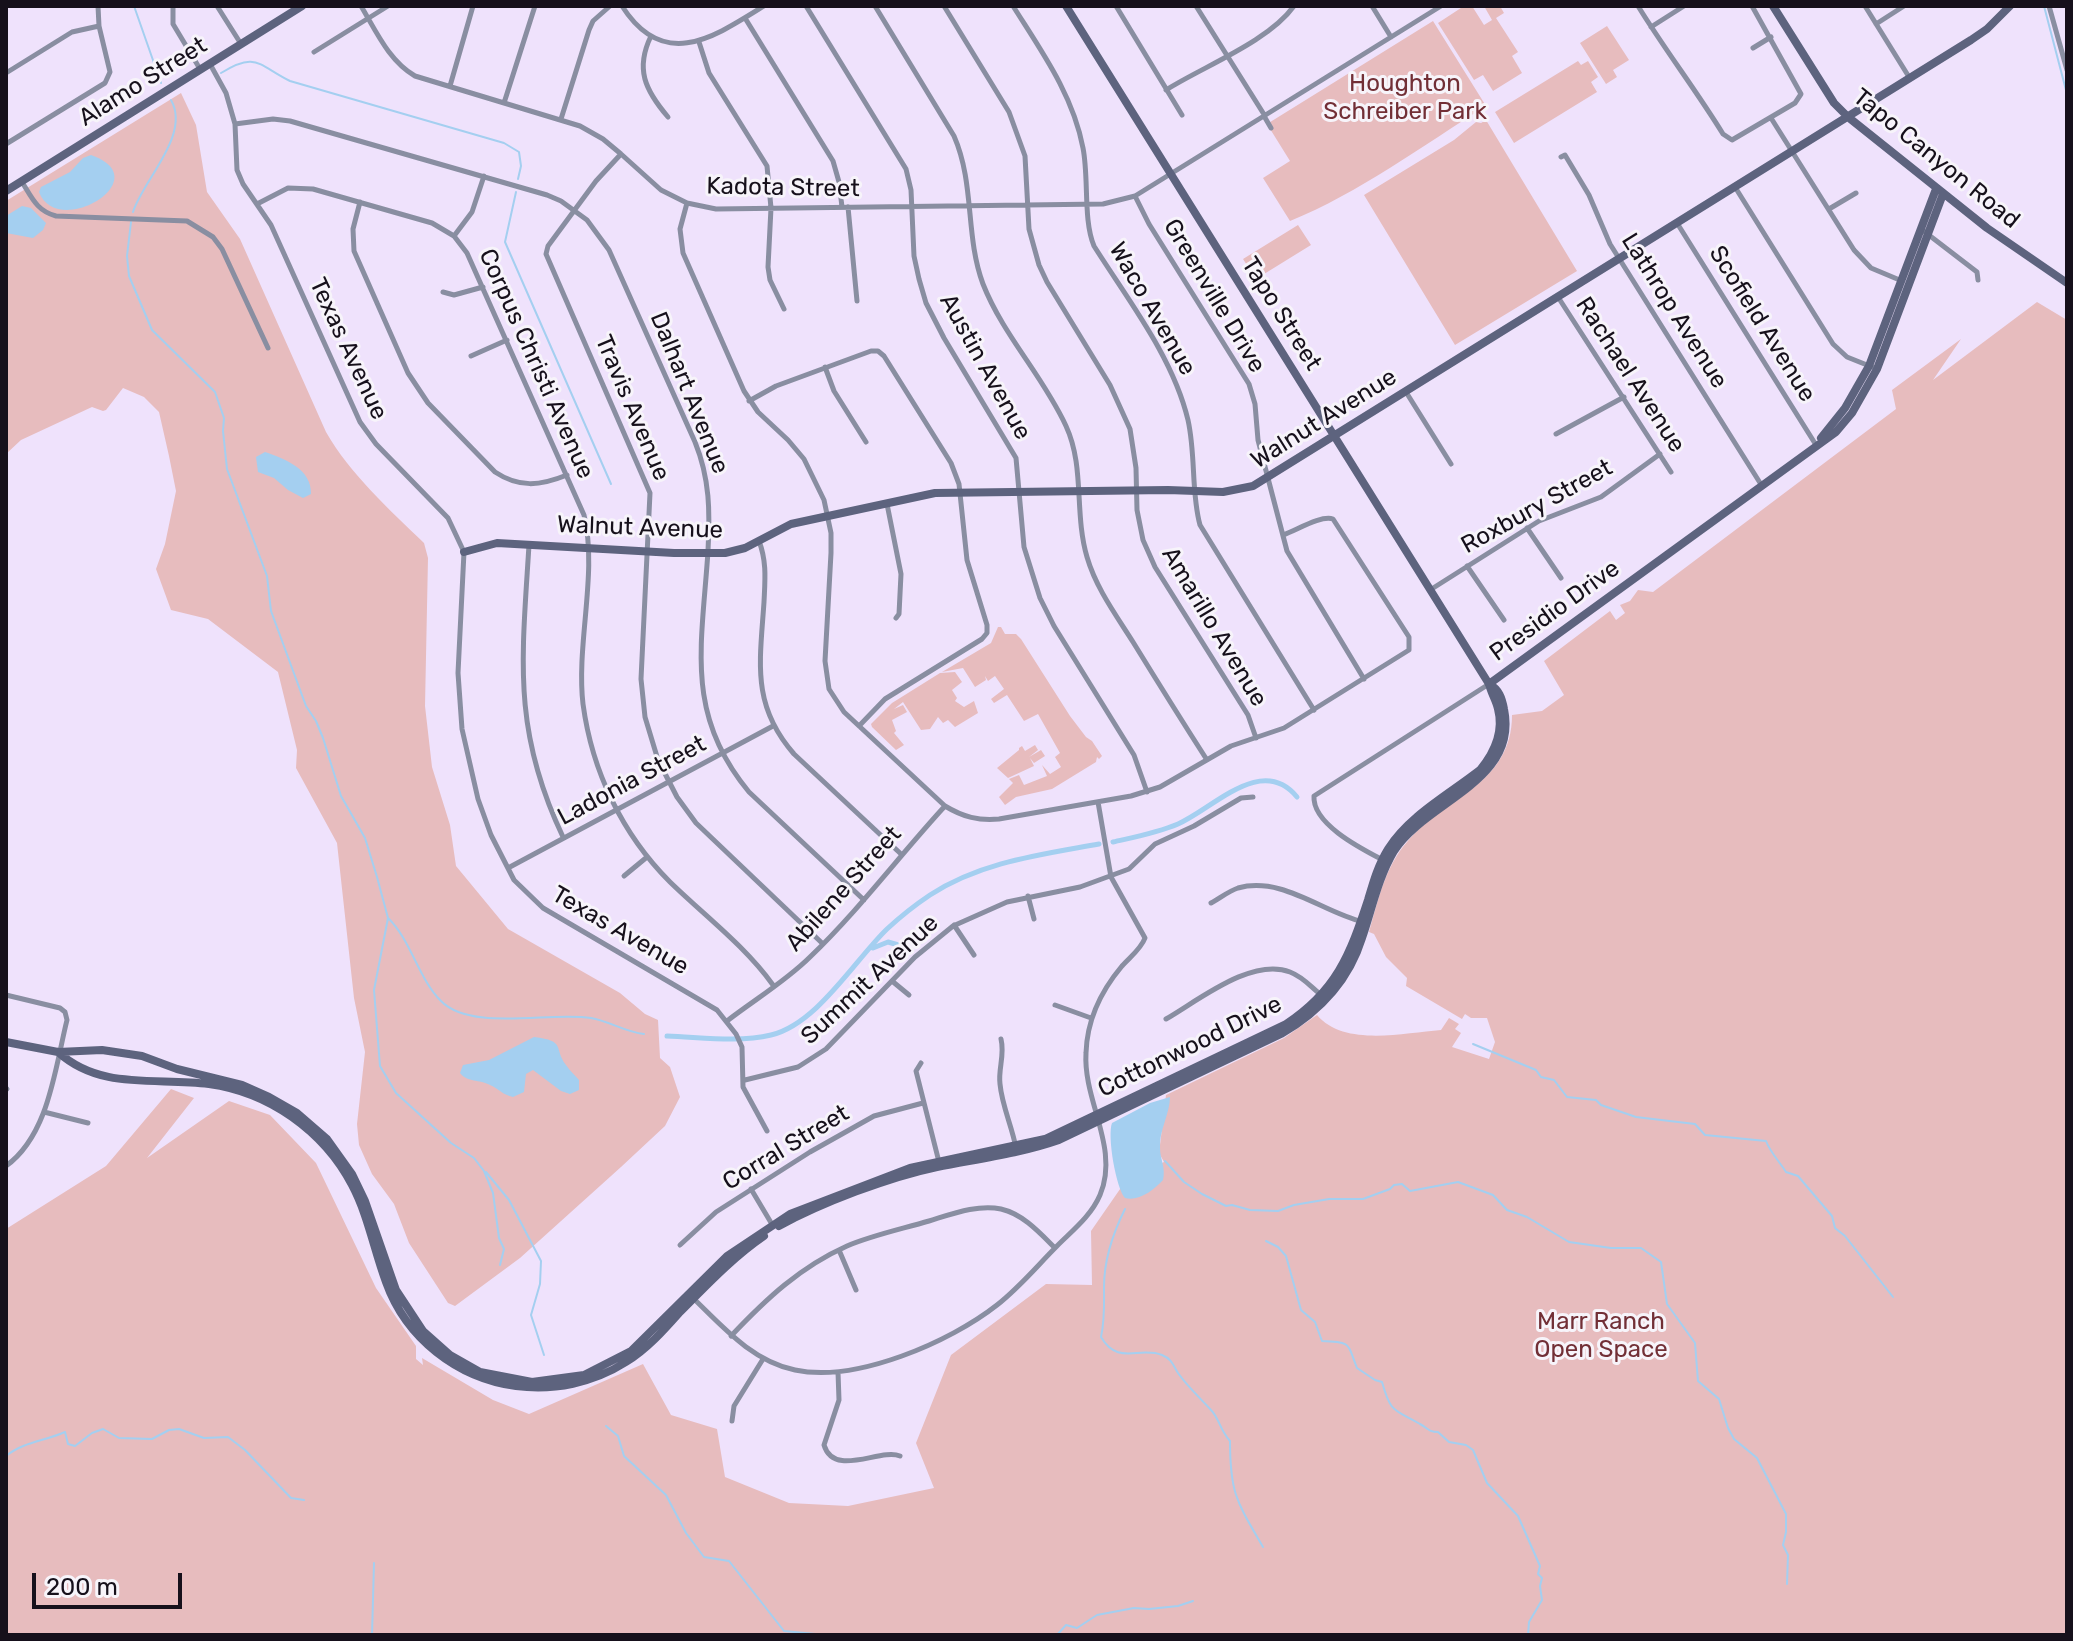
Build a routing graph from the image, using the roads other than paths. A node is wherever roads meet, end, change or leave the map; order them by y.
1 (98, 6) edge
2 (173, 6) edge
3 (217, 6) edge
4 (302, 6) edge
5 (361, 6) edge
6 (388, 6) edge
7 (473, 6) edge
8 (535, 6) edge
9 (610, 6) edge
10 (622, 6) edge
11 (764, 6) edge
12 (806, 6) edge
13 (875, 6) edge
14 (944, 6) edge
15 (1013, 6) edge
16 (1066, 6) edge
17 (1116, 6) edge
18 (1196, 6) edge
19 (1294, 6) edge
20 (1372, 6) edge
21 (1441, 6) edge
22 (1638, 6) edge
23 (1684, 6) edge
24 (1752, 6) edge
25 (1773, 6) edge
26 (1865, 6) edge
27 (1904, 6) edge
28 (2010, 6) edge
29 (2049, 6) edge
30 (369, 18) junction
31 (745, 18) junction
32 (1876, 24) junction
33 (99, 26) junction
34 (1651, 27) junction
35 (651, 36) junction
36 (1391, 37) junction
37 (1771, 37) junction
38 (699, 42) junction
39 (241, 44) junction
40 (1753, 48) dead end
41 (314, 52) dead end
42 (1227, 56) junction
43 (210, 64) junction
44 (201, 70) junction
45 (2067, 70) edge
46 (6, 73) edge
47 (1909, 77) junction
48 (450, 86) junction
49 (1166, 90) junction
50 (504, 103) junction
51 (1182, 115) dead end
52 (1264, 116) junction
53 (668, 117) dead end
54 (1848, 117) junction
55 (1771, 118) junction
56 (561, 119) junction
57 (235, 124) junction
58 (1271, 128) dead end
59 (6, 144) edge
60 (1792, 151) junction
61 (621, 154) junction
62 (1561, 157) dead end
63 (1171, 175) junction
64 (484, 176) junction
65 (22, 181) junction
66 (1735, 187) junction
67 (6, 191) edge
68 (1940, 192) junction
69 (1856, 193) dead end
70 (1135, 196) junction
71 (360, 202) junction
72 (687, 203) junction
73 (257, 204) junction
74 (1089, 204) junction
75 (1029, 205) junction
76 (911, 206) junction
77 (970, 206) junction
78 (845, 207) junction
79 (771, 208) junction
80 (1829, 209) junction
81 (575, 210) junction
82 (1677, 223) junction
83 (1925, 231) junction
84 (454, 236) junction
85 (1620, 259) junction
86 (1978, 280) dead end
87 (1905, 282) junction
88 (2067, 283) edge
89 (483, 287) junction
90 (443, 292) dead end
91 (1558, 297) junction
92 (857, 301) dead end
93 (784, 309) dead end
94 (507, 340) junction
95 (268, 348) dead end
96 (471, 356) dead end
97 (825, 367) junction
98 (1873, 368) junction
99 (1406, 392) junction
100 (1624, 397) junction
101 (749, 401) junction
102 (1556, 434) dead end
103 (1334, 437) junction
104 (866, 442) dead end
105 (1816, 445) junction
106 (1660, 454) junction
107 (1451, 464) dead end
108 (1671, 472) dead end
109 (567, 475) junction
110 (1268, 478) junction
111 (1762, 486) junction
112 (1137, 490) junction
113 (1019, 491) junction
114 (1079, 491) junction
115 (1195, 491) junction
116 (960, 492) junction
117 (887, 503) junction
118 (828, 516) junction
119 (1527, 528) junction
120 (1283, 535) junction
121 (759, 541) junction
122 (529, 544) junction
123 (589, 548) junction
124 (648, 551) junction
125 (464, 552) junction
126 (708, 553) junction
127 (1467, 566) junction
128 (1561, 578) dead end
129 (1430, 590) junction
130 (896, 618) dead end
131 (1504, 620) dead end
132 (1364, 679) junction
133 (1489, 684) junction
134 (1314, 710) junction
135 (773, 726) junction
136 (859, 726) junction
137 (1256, 738) junction
138 (721, 754) junction
139 (1207, 760) junction
140 (668, 782) junction
141 (1147, 792) junction
142 (1253, 797) dead end
143 (1098, 802) junction
144 (945, 806) junction
145 (616, 809) junction
146 (563, 837) junction
147 (901, 854) junction
148 (647, 857) junction
149 (1385, 861) junction
150 (508, 868) junction
151 (624, 876) dead end
152 (1111, 877) junction
153 (1028, 896) junction
154 (864, 900) junction
155 (1211, 903) dead end
156 (1034, 919) dead end
157 (1364, 922) junction
158 (954, 925) junction
159 (823, 944) junction
160 (974, 955) dead end
161 (892, 981) junction
162 (773, 985) junction
163 (6, 995) edge
164 (909, 995) dead end
165 (1324, 997) junction
166 (1055, 1005) dead end
167 (1091, 1018) junction
168 (1166, 1019) dead end
169 (727, 1021) junction
170 (1001, 1039) dead end
171 (6, 1042) edge
172 (58, 1052) junction
173 (921, 1063) dead end
174 (745, 1080) junction
175 (923, 1103) junction
176 (44, 1112) junction
177 (1096, 1119) junction
178 (88, 1123) dead end
179 (767, 1131) dead end
180 (1016, 1149) junction
181 (939, 1164) junction
182 (6, 1166) edge
183 (751, 1189) junction
184 (773, 1226) junction
185 (680, 1245) dead end
186 (1055, 1248) junction
187 (839, 1250) junction
188 (856, 1290) dead end
189 (691, 1297) junction
190 (731, 1336) junction
191 (763, 1359) junction
192 (838, 1372) junction
193 (732, 1421) dead end
194 (900, 1456) dead end

1 - 33 street
2 - 44 street
3 - 39 street
4 - 39 street, Alamo Street
5 - 30 street, Kadota Street
6 - 30 street
7 - 48 street
8 - 50 street
9 - 56 street
10 - 35 street
11 - 31 street
12 - 76 street, Austin Avenue
13 - 77 street
14 - 75 street, Amarillo Avenue
15 - 74 street, Waco Avenue
16 - 63 street, Tapo Street
17 - 49 street
18 - 42 street
19 - 42 street
20 - 36 street
21 - 36 street, Kadota Street
22 - 34 street
23 - 34 street
24 - 37 street
25 - 54 street, Tapo Canyon Road
26 - 32 street
27 - 32 street
28 - 47 street, Walnut Avenue
29 - 45 street
30 - 41 street
30 - 48 street, Kadota Street
31 - 38 street
31 - 78 street
32 - 47 street
33 - 46 street
33 - 59 street
34 - 55 street
35 - 38 street
35 - 53 street
36 - 52 street, Kadota Street
37 - 40 street
37 - 55 street
38 - 79 street
39 - 43 street, Alamo Street
42 - 49 street
42 - 52 street
43 - 44 street, Alamo Street
43 - 57 street, Texas Avenue
44 - 65 street, Alamo Street
47 - 54 street, Walnut Avenue
48 - 50 street, Kadota Street
49 - 51 street
50 - 56 street, Kadota Street
52 - 58 street
52 - 63 street, Kadota Street
54 - 60 street, Walnut Avenue
54 - 68 street, Tapo Canyon Road
55 - 60 street
56 - 61 street, Kadota Street
57 - 64 street, Dalhart Avenue
57 - 73 street, Texas Avenue
60 - 66 street, Walnut Avenue
60 - 80 street
61 - 72 street, Kadota Street
61 - 81 street
62 - 85 street, Lathrop Avenue
63 - 70 street, Kadota Street
63 - 103 street, Tapo Street
64 - 81 street, Dalhart Avenue
64 - 84 street
65 - 67 street, Alamo Street
65 - 95 street
66 - 82 street, Walnut Avenue
66 - 98 street
68 - 83 street, Presidio Drive
68 - 88 street, Tapo Canyon Road
69 - 80 street
70 - 74 street, Kadota Street
70 - 110 street, Greenville Drive
71 - 73 street, Corpus Christi Avenue
71 - 84 street, Corpus Christi Avenue
71 - 109 street
72 - 79 street, Kadota Street
72 - 101 street
73 - 125 street, Texas Avenue
74 - 75 street, Kadota Street
74 - 115 street, Waco Avenue
75 - 77 street, Kadota Street
75 - 112 street, Amarillo Avenue
76 - 77 street, Kadota Street
76 - 78 street, Kadota Street
76 - 113 street, Austin Avenue
77 - 114 street
78 - 79 street, Kadota Street
78 - 92 street
79 - 93 street
80 - 87 street
81 - 124 street, Travis Avenue
81 - 126 street, Dalhart Avenue
82 - 85 street, Walnut Avenue
82 - 105 street, Scofield Avenue
83 - 86 street
83 - 87 street, Presidio Drive
84 - 89 street, Corpus Christi Avenue
85 - 91 street, Walnut Avenue
85 - 111 street, Lathrop Avenue
87 - 98 street, Presidio Drive
89 - 90 street
89 - 94 street, Corpus Christi Avenue
91 - 99 street, Walnut Avenue
91 - 100 street, Rachael Avenue
94 - 96 street
94 - 109 street, Corpus Christi Avenue
97 - 101 street
97 - 104 street
97 - 116 street
98 - 105 street, Presidio Drive
99 - 103 street, Walnut Avenue
99 - 107 street
100 - 102 street
100 - 106 street, Rachael Avenue
101 - 118 street
103 - 110 street, Walnut Avenue
103 - 129 street, Tapo Street
105 - 111 street, Presidio Drive
106 - 108 street, Rachael Avenue
106 - 119 street, Roxbury Street
109 - 123 street, Corpus Christi Avenue
110 - 115 street, Walnut Avenue
110 - 120 street, Greenville Drive
111 - 133 street, Presidio Drive
112 - 114 street, Walnut Avenue
112 - 115 street, Walnut Avenue
112 - 137 street, Amarillo Avenue
113 - 114 street, Walnut Avenue
113 - 116 street, Walnut Avenue
113 - 141 street, Austin Avenue
114 - 139 street
115 - 134 street, Waco Avenue
116 - 117 street, Walnut Avenue
116 - 136 street
117 - 118 street, Walnut Avenue
117 - 130 street
118 - 121 street, Walnut Avenue
118 - 136 street
119 - 127 street, Roxbury Street
119 - 128 street
120 - 132 street, Greenville Drive
120 - 132 street
121 - 126 street, Walnut Avenue
121 - 135 street
122 - 123 street, Walnut Avenue
122 - 125 street, Walnut Avenue
122 - 146 street
123 - 124 street, Walnut Avenue
123 - 145 street, Corpus Christi Avenue
124 - 126 street, Walnut Avenue
124 - 140 street, Travis Avenue
125 - 150 street, Texas Avenue
126 - 138 street, Dalhart Avenue
127 - 129 street, Roxbury Street
127 - 131 street
129 - 133 street, Tapo Street
132 - 134 street
133 - 149 street, Cottonwood Drive
133 - 149 street, Presidio Drive
134 - 137 street
135 - 138 street, Ladonia Street
135 - 147 street
136 - 144 street
137 - 139 street
138 - 140 street, Ladonia Street
138 - 154 street, Dalhart Avenue
139 - 141 street
140 - 145 street, Ladonia Street
140 - 159 street, Travis Avenue
141 - 143 street
142 - 152 street, Summit Avenue
143 - 144 street
143 - 152 street
144 - 147 street, Abilene Street
145 - 146 street, Ladonia Street
145 - 148 street, Corpus Christi Avenue
146 - 150 street, Ladonia Street
147 - 154 street, Abilene Street
148 - 151 street
148 - 162 street, Corpus Christi Avenue
149 - 157 street, Cottonwood Drive
150 - 169 street, Texas Avenue
152 - 153 street, Summit Avenue
152 - 167 street
153 - 156 street
153 - 158 street, Summit Avenue
154 - 159 street, Abilene Street
155 - 157 street
157 - 165 street, Cottonwood Drive
158 - 160 street
158 - 161 street, Summit Avenue
159 - 162 street, Abilene Street
161 - 164 street
161 - 174 street, Summit Avenue
162 - 169 street, Abilene Street
163 - 172 street
165 - 168 street
165 - 177 street, Cottonwood Drive
166 - 167 street
167 - 177 street
169 - 174 street, Texas Avenue
170 - 180 street
171 - 172 street
172 - 176 street
172 - 189 street, Cottonwood Drive
172 - 189 street, Cottonwood Drive
173 - 175 street
174 - 179 street, Texas Avenue
175 - 181 street
175 - 183 street, Corral Street
176 - 178 street
176 - 182 street
177 - 180 street, Cottonwood Drive
177 - 186 street
180 - 181 street, Cottonwood Drive
181 - 184 street, Cottonwood Drive
183 - 184 street
183 - 185 street, Corral Street
184 - 189 street, Cottonwood Drive
186 - 187 street
186 - 192 street
187 - 188 street
187 - 190 street
189 - 190 street
190 - 191 street
191 - 192 street
191 - 193 street
192 - 194 street

